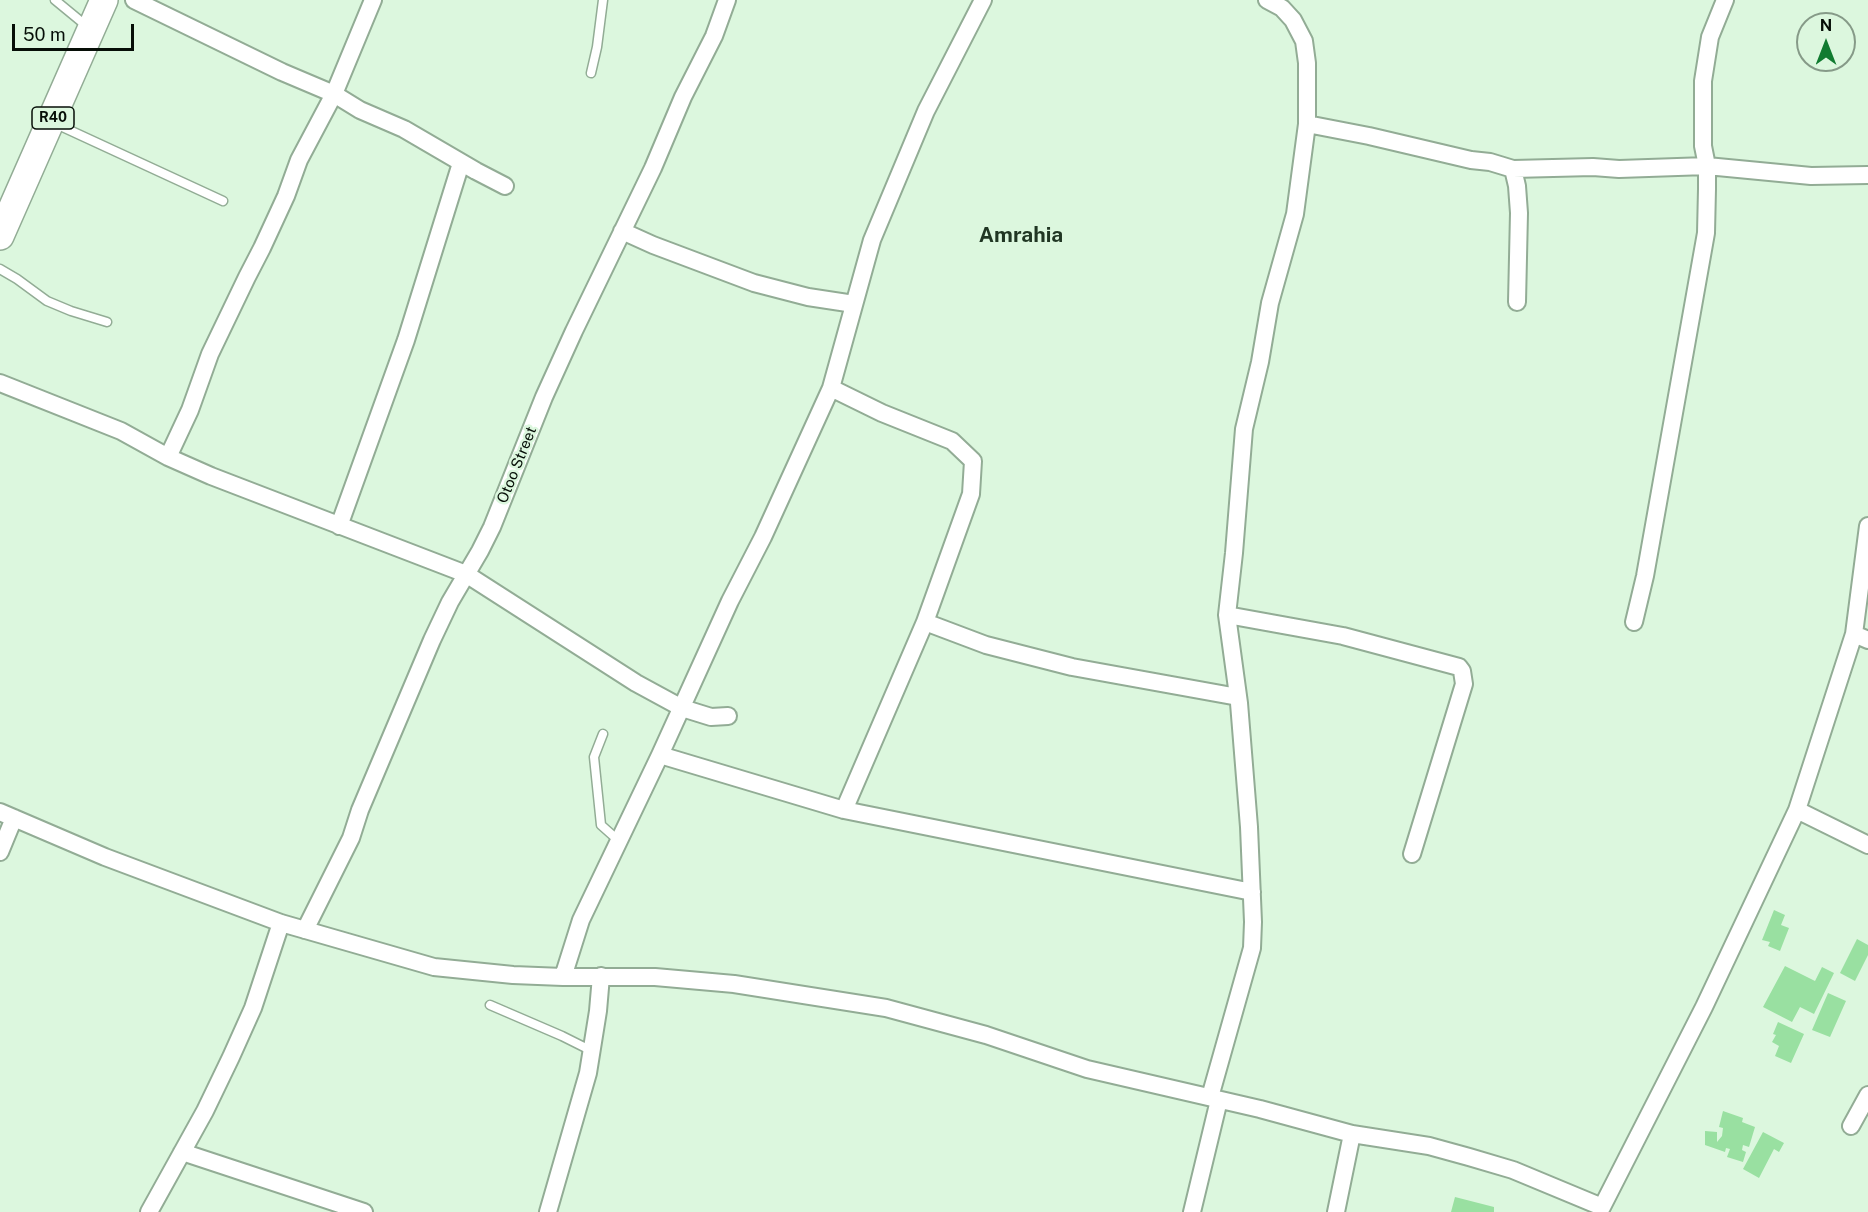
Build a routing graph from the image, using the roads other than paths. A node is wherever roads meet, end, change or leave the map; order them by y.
1 (55, 0) edge
2 (104, 0) edge
3 (134, 0) edge
4 (373, 0) edge
5 (603, 0) edge
6 (727, 0) edge
7 (983, 0) edge
8 (1725, 0) edge
9 (1278, 3) edge
10 (92, 30) junction
11 (591, 73) dead end
12 (333, 94) junction
13 (51, 122) junction
14 (1307, 124) junction
15 (461, 163) junction
16 (1707, 166) junction
17 (1513, 169) junction
18 (1868, 176) edge
19 (505, 186) dead end
20 (223, 201) dead end
21 (621, 231) junction
22 (0, 236) edge
23 (0, 269) edge
24 (1517, 302) dead end
25 (854, 304) junction
26 (108, 322) dead end
27 (0, 383) edge
28 (831, 388) junction
29 (168, 457) junction
30 (339, 526) junction
31 (1868, 526) edge
32 (466, 574) junction
33 (1227, 615) junction
34 (925, 622) junction
35 (1634, 622) dead end
36 (1861, 637) edge
37 (1238, 697) junction
38 (682, 708) junction
39 (728, 716) dead end
40 (603, 734) dead end
41 (660, 755) junction
42 (844, 810) junction
43 (1797, 810) junction
44 (7, 815) edge
45 (619, 841) junction
46 (1868, 845) edge
47 (0, 852) edge
48 (1412, 854) dead end
49 (1252, 892) junction
50 (281, 923) junction
51 (305, 930) junction
52 (601, 976) junction
53 (563, 977) junction
54 (490, 1005) dead end
55 (592, 1051) junction
56 (1868, 1095) edge
57 (1214, 1099) junction
58 (1851, 1126) dead end
59 (1352, 1134) junction
60 (182, 1152) junction
61 (1608, 1209) edge
62 (149, 1212) edge
63 (364, 1212) edge
64 (548, 1212) edge
65 (1192, 1212) edge
66 (1336, 1212) edge

1 - 10 lane
2 - 10 main road, R40
3 - 12 street
4 - 12 street
5 - 11 lane
6 - 21 street, Otoo Street
7 - 25 street
8 - 16 street
9 - 14 street
10 - 13 main road, R40
12 - 15 street
12 - 29 street
13 - 20 lane
13 - 22 main road, R40
14 - 17 street
14 - 33 street
15 - 19 street
15 - 30 street
16 - 17 street
16 - 18 street
16 - 35 street
17 - 24 street
21 - 25 street
21 - 32 street, Otoo Street
23 - 26 lane
25 - 28 street
27 - 29 street
28 - 34 street
28 - 38 street
29 - 30 street
30 - 32 street
31 - 36 street
32 - 38 street
32 - 51 street, Otoo Street
33 - 37 street
33 - 48 street
34 - 37 street
34 - 42 street
36 - 43 street
37 - 49 street
38 - 39 street
38 - 41 street
40 - 45 lane
41 - 42 street
41 - 45 street
42 - 49 street
43 - 46 street
43 - 61 street
44 - 47 street
44 - 50 street
45 - 53 street
49 - 57 street
50 - 51 street
50 - 60 street
51 - 53 street
52 - 53 street
52 - 55 street
52 - 57 street
54 - 55 lane
55 - 64 street
56 - 58 street
57 - 59 street
57 - 65 street
59 - 61 street
59 - 66 street
60 - 62 street
60 - 63 street

